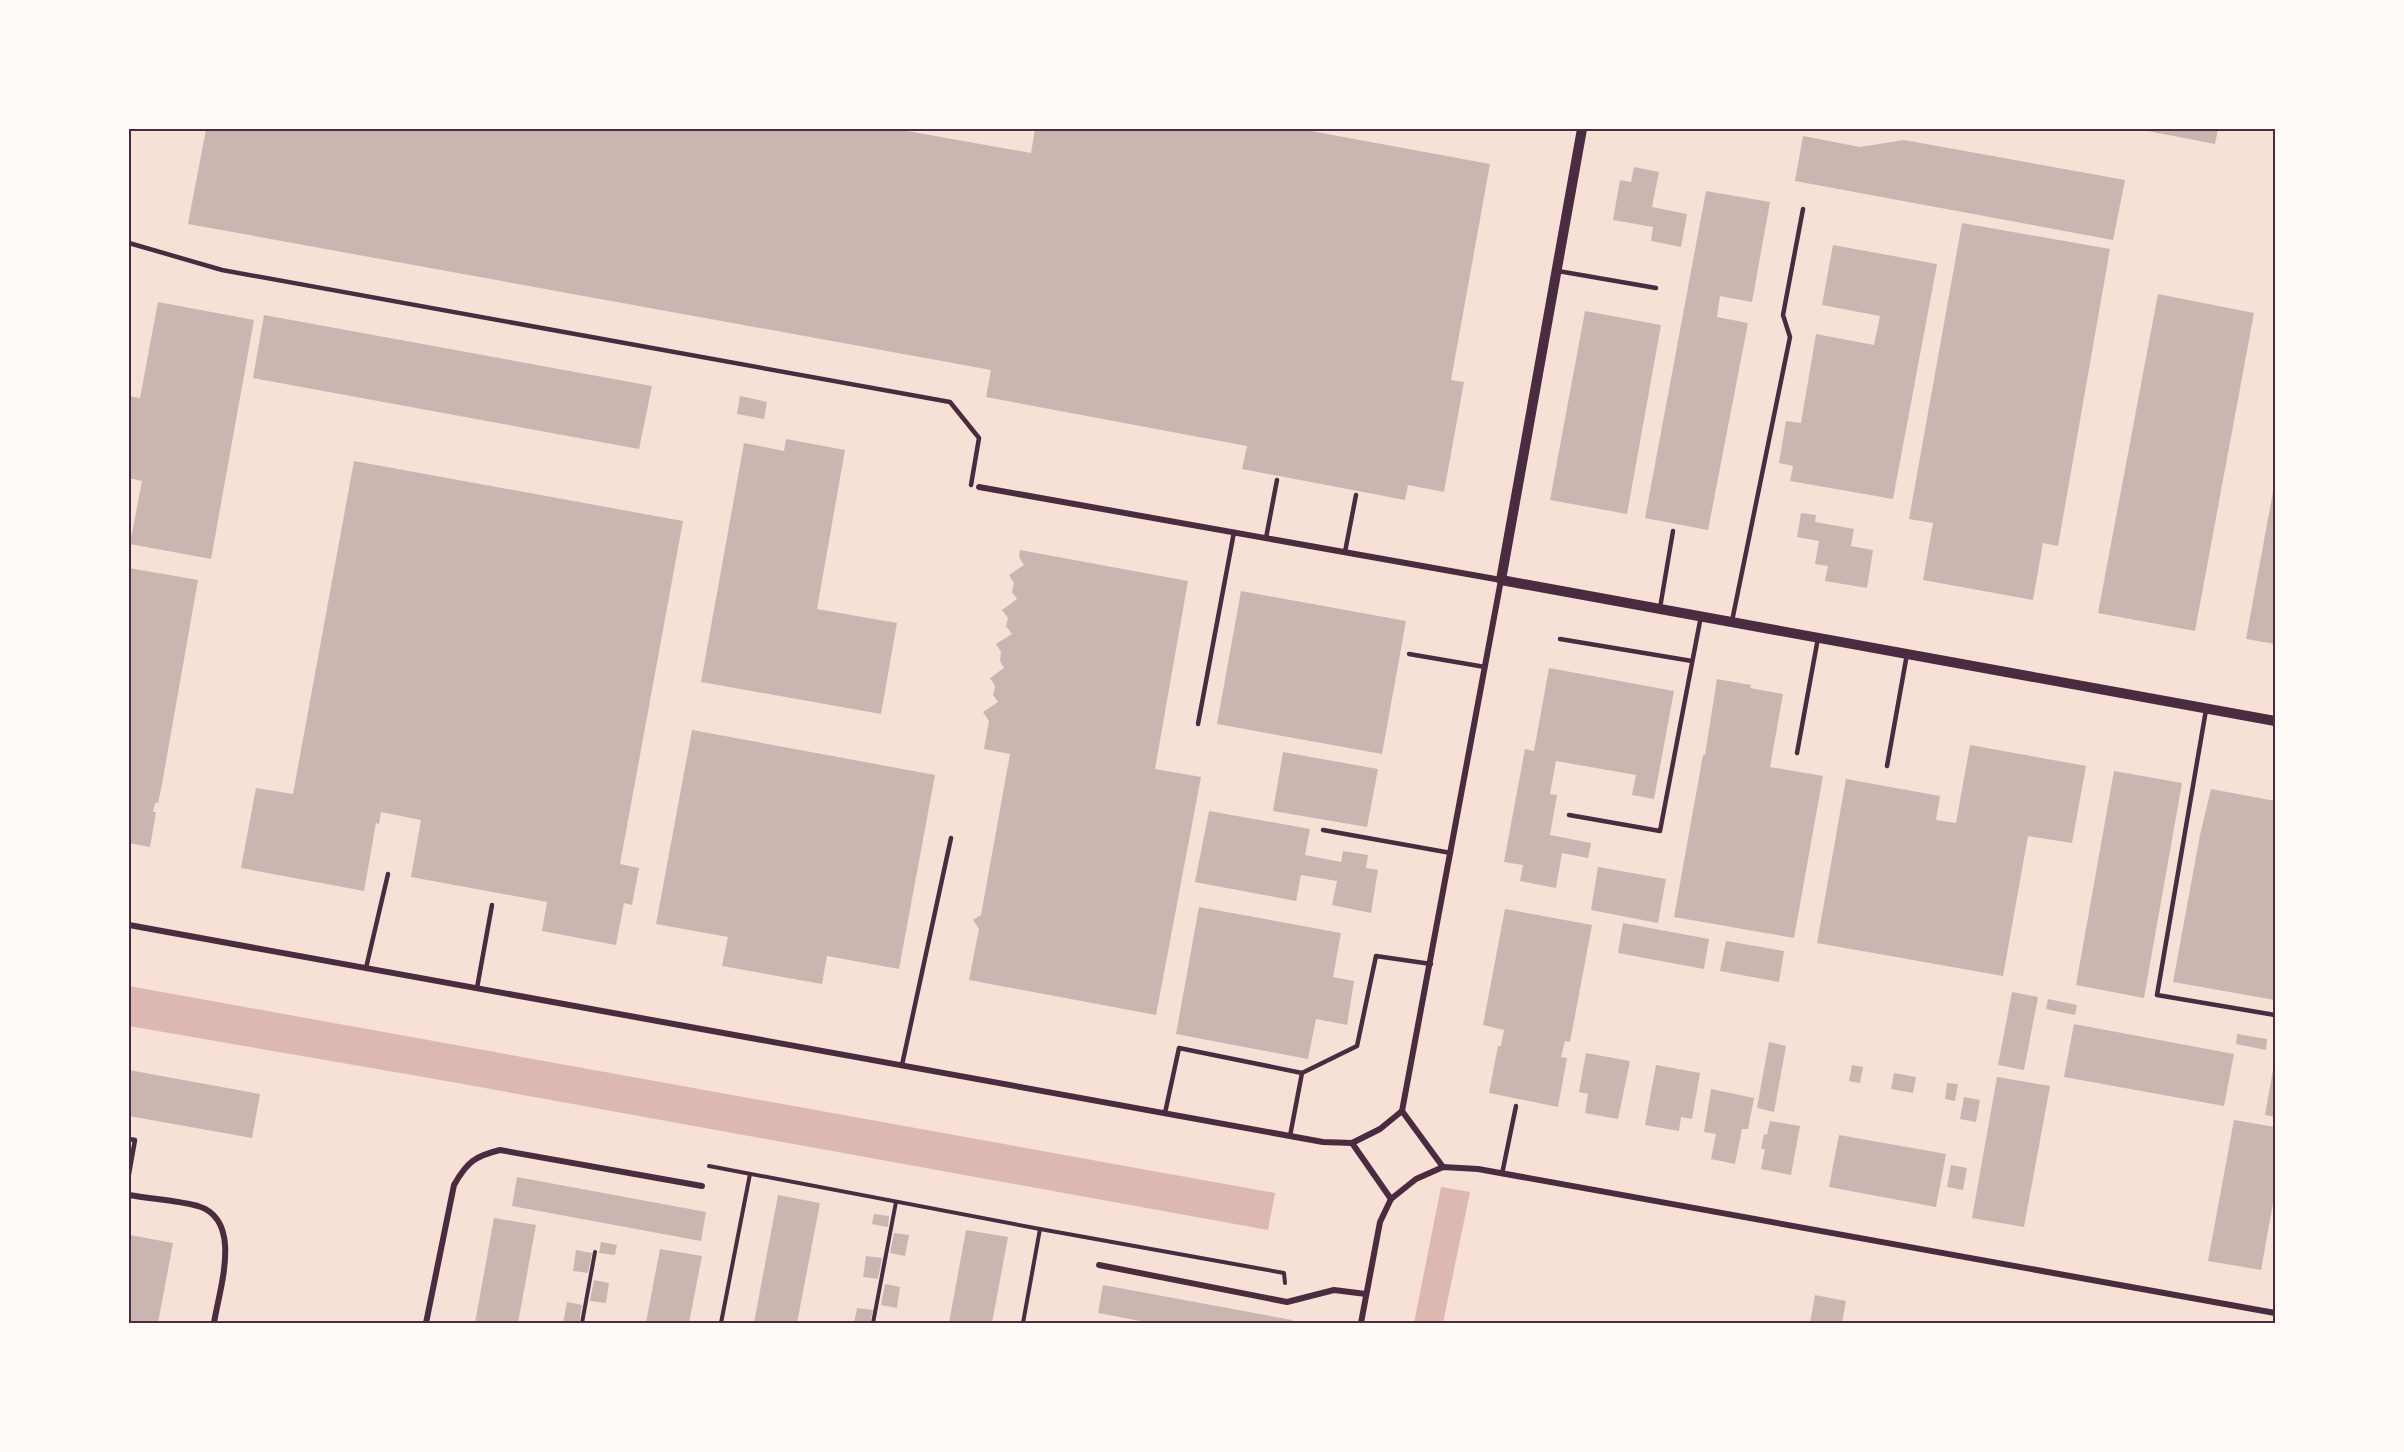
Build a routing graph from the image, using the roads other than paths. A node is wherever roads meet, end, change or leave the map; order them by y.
1 (1579, 130) edge
2 (1803, 209) dead end
3 (129, 243) edge
4 (1557, 270) junction
5 (1656, 288) dead end
6 (1277, 480) dead end
7 (971, 485) dead end
8 (978, 487) dead end
9 (1356, 495) dead end
10 (1673, 531) dead end
11 (1234, 532) junction
12 (1266, 538) junction
13 (1345, 552) junction
14 (1501, 580) junction
15 (1660, 609) junction
16 (1701, 616) junction
17 (1732, 622) junction
18 (1818, 638) junction
19 (1560, 639) dead end
20 (1409, 654) dead end
21 (1907, 654) junction
22 (1692, 661) junction
23 (1485, 667) junction
24 (2207, 709) junction
25 (2275, 721) edge
26 (1198, 724) dead end
27 (1797, 753) dead end
28 (1887, 766) dead end
29 (1569, 815) dead end
30 (1323, 830) dead end
31 (951, 838) dead end
32 (1451, 854) junction
33 (388, 874) dead end
34 (492, 905) dead end
35 (129, 925) edge
36 (1431, 964) junction
37 (366, 968) junction
38 (477, 988) junction
39 (2275, 1015) edge
40 (902, 1065) junction
41 (1302, 1073) junction
42 (1516, 1106) dead end
43 (1402, 1111) junction
44 (1165, 1113) junction
45 (1290, 1136) junction
46 (129, 1139) edge
47 (1352, 1143) junction
48 (1443, 1167) junction
49 (129, 1174) edge
50 (1502, 1174) junction
51 (702, 1186) dead end
52 (129, 1195) edge
53 (1391, 1199) junction
54 (1099, 1264) dead end
55 (1366, 1294) junction
56 (2275, 1314) edge
57 (214, 1323) edge
58 (426, 1323) edge
59 (1361, 1323) edge

1 - 4 street
2 - 17 lane
3 - 7 lane
4 - 5 lane
4 - 14 street
6 - 12 lane
8 - 11 street
9 - 13 lane
10 - 15 lane
11 - 12 street
11 - 26 lane
12 - 13 street
13 - 14 street
14 - 15 street
14 - 23 street
15 - 16 street
16 - 17 street
16 - 22 lane
17 - 18 street
18 - 21 street
18 - 27 lane
19 - 22 lane
20 - 23 lane
21 - 24 street
21 - 28 lane
22 - 29 lane
23 - 32 street
24 - 25 street
24 - 39 lane
30 - 32 lane
31 - 40 lane
32 - 36 street
33 - 37 lane
34 - 38 lane
35 - 37 street
36 - 41 lane
36 - 43 street
37 - 38 street
38 - 40 street
40 - 44 street
41 - 44 lane
41 - 45 lane
42 - 50 lane
43 - 47 street
43 - 48 street
44 - 45 street
45 - 47 street
46 - 49 lane
47 - 53 street
48 - 50 street
48 - 53 street
50 - 56 street
51 - 58 street
52 - 57 street
53 - 55 street
54 - 55 street
55 - 59 street

